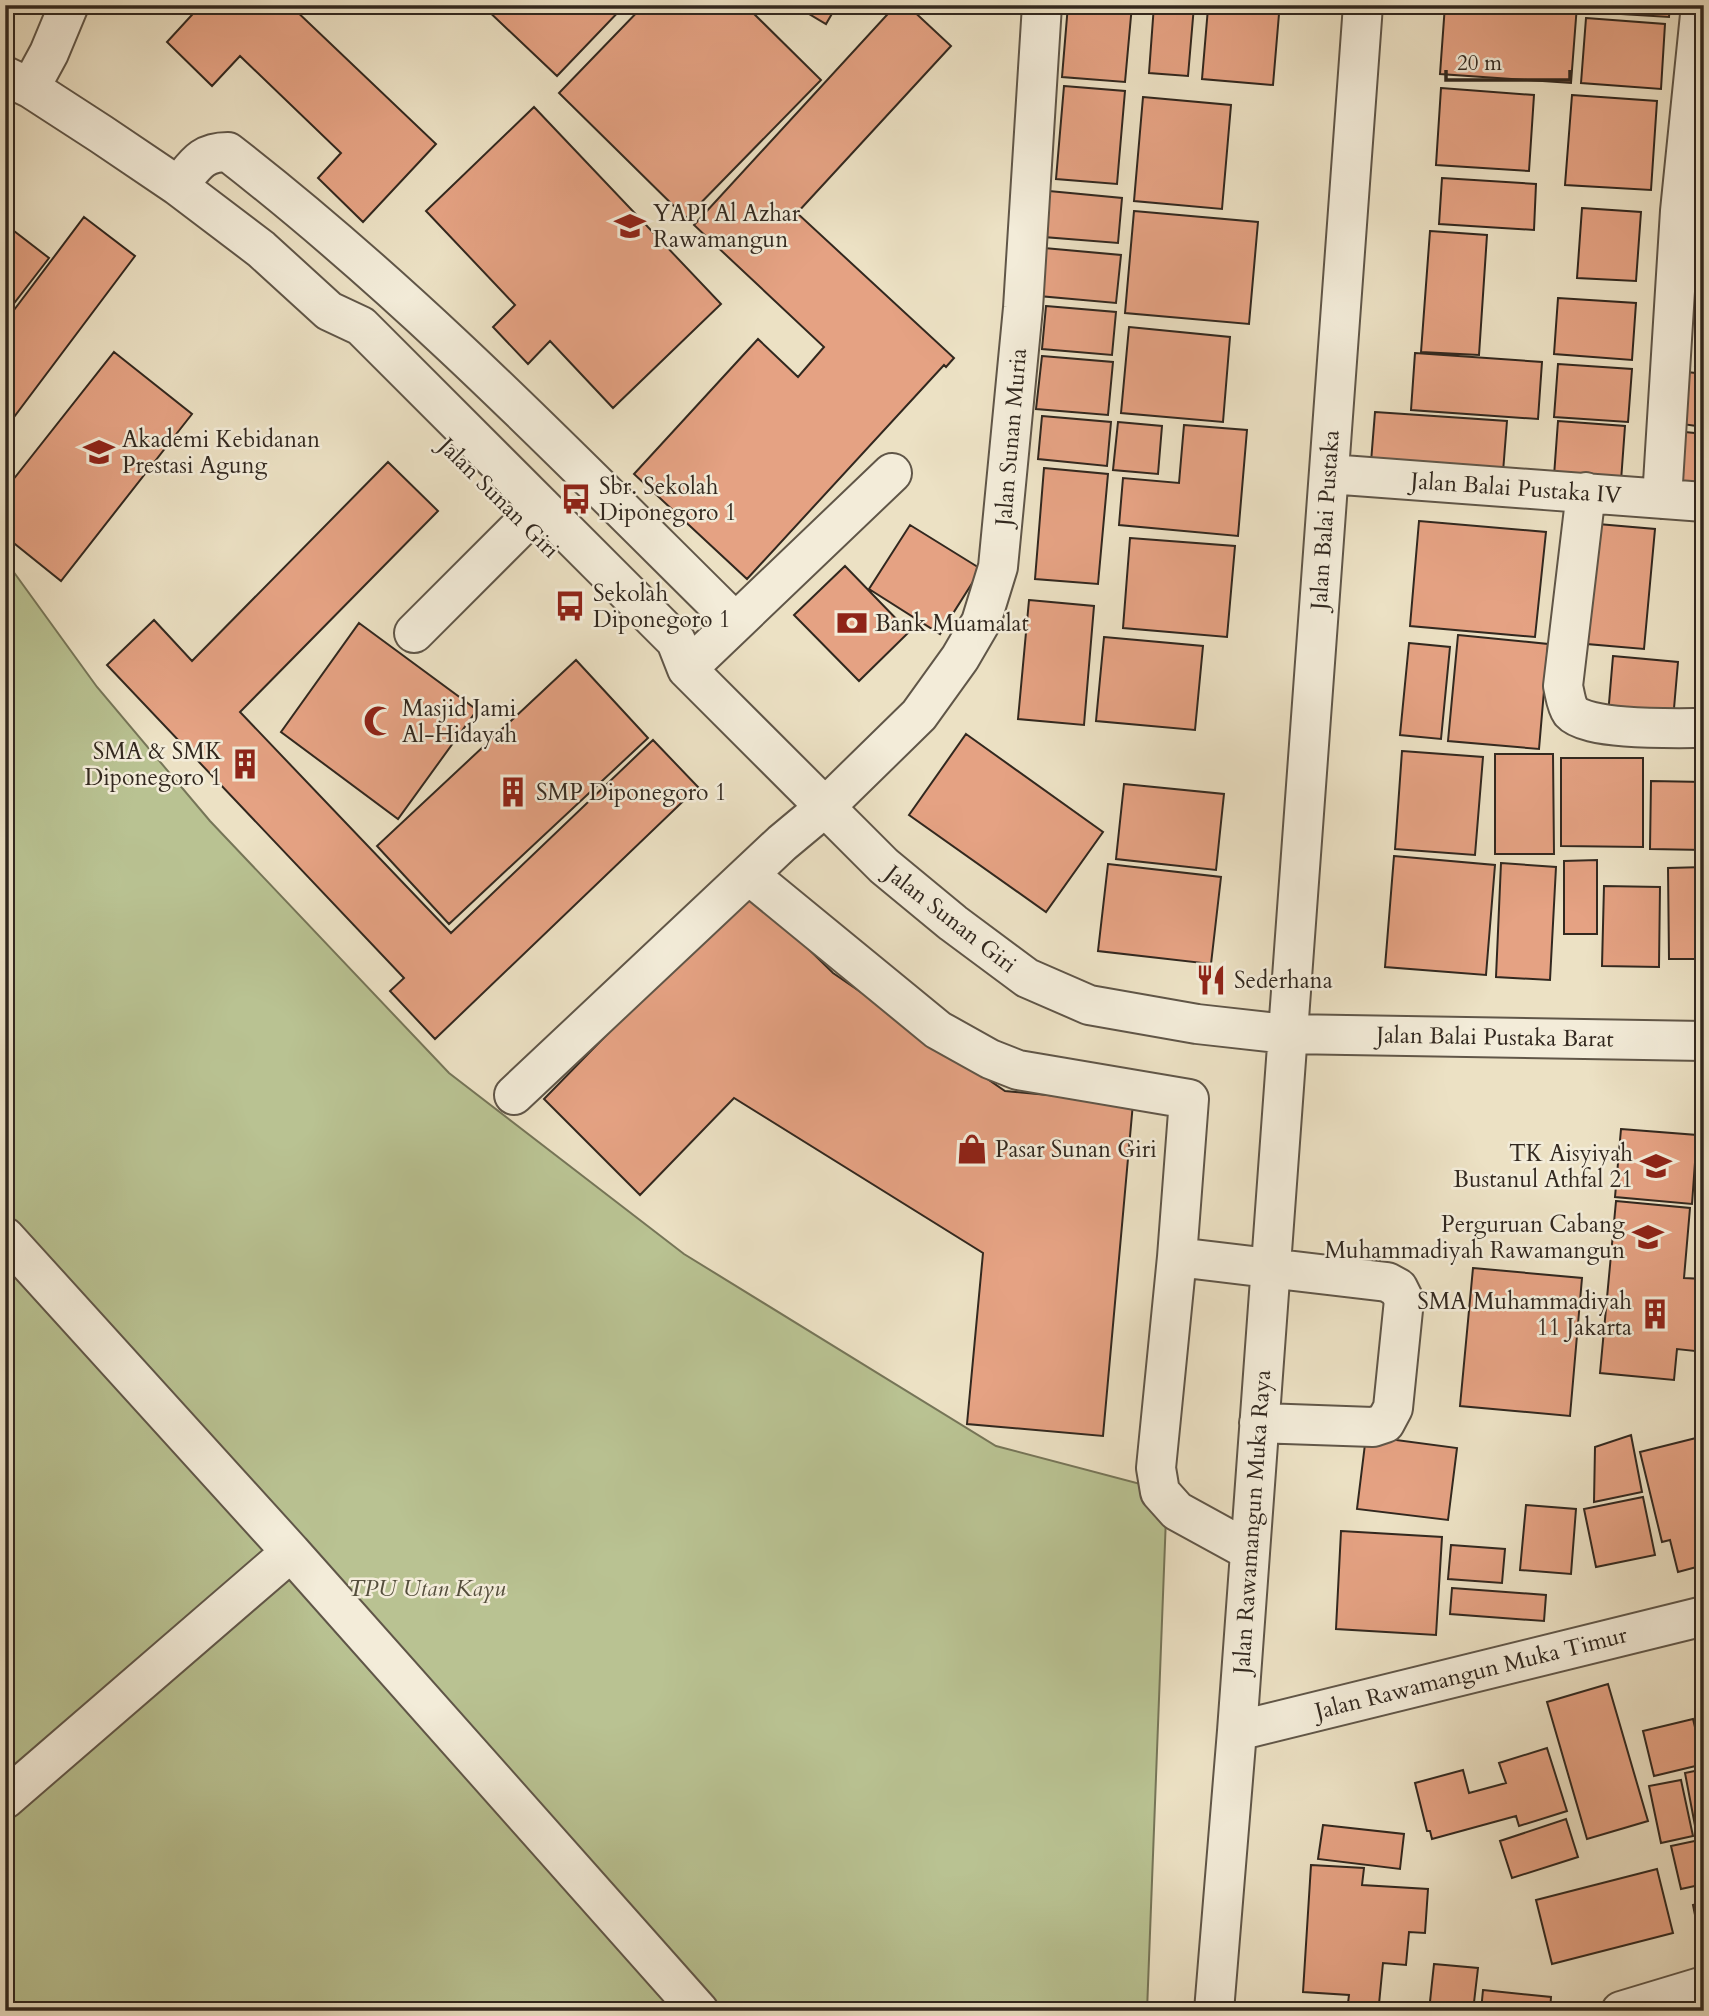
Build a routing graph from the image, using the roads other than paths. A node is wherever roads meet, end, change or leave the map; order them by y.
1 (69, 5) edge
2 (1042, 5) edge
3 (1363, 5) edge
4 (1701, 5) edge
5 (1699, 62) edge
6 (18, 82) edge
7 (178, 186) junction
8 (298, 206) junction
9 (1692, 213) edge
10 (261, 249) junction
11 (395, 291) junction
12 (345, 319) junction
13 (892, 473) dead end
14 (1329, 474) junction
15 (1586, 492) junction
16 (1662, 499) junction
17 (1704, 502) edge
18 (533, 515) junction
19 (631, 519) junction
20 (587, 570) junction
21 (735, 622) junction
22 (414, 633) dead end
23 (687, 668) junction
24 (1704, 729) edge
25 (824, 808) junction
26 (749, 874) junction
27 (1287, 1034) junction
28 (1704, 1041) edge
29 (514, 1095) dead end
30 (5, 1237) edge
31 (1177, 1257) junction
32 (1270, 1269) junction
33 (1259, 1423) junction
34 (1250, 1551) junction
35 (291, 1552) junction
36 (1704, 1616) edge
37 (1237, 1731) junction
38 (5, 1799) edge
39 (1704, 1986) edge
40 (699, 2011) edge
41 (1214, 2011) edge
42 (1621, 2011) edge

1 - 6 street
2 - 25 street, Jalan Sunan Muria
3 - 14 street, Jalan Balai Pustaka
4 - 5 street
5 - 9 street
6 - 7 street, Jalan Sunan Giri
7 - 8 street
7 - 10 street, Jalan Sunan Giri
8 - 10 street
8 - 11 street
9 - 16 street
10 - 12 street, Jalan Sunan Giri
11 - 12 street
11 - 19 street
12 - 18 street, Jalan Sunan Giri
13 - 21 street
14 - 15 street, Jalan Balai Pustaka IV
14 - 27 street, Jalan Balai Pustaka
15 - 16 street, Jalan Balai Pustaka IV
15 - 24 street
16 - 17 street, Jalan Balai Pustaka IV
18 - 20 street, Jalan Sunan Giri
18 - 22 street
19 - 20 street
19 - 21 street
20 - 23 street, Jalan Sunan Giri
21 - 23 street
23 - 25 street, Jalan Sunan Giri
25 - 26 street, Jalan Sunan Muria
25 - 27 street, Jalan Sunan Giri
26 - 29 street, Jalan Sunan Muria
26 - 31 street
27 - 28 street, Jalan Balai Pustaka Barat
27 - 32 street, Jalan Rawamangun Muka Raya
30 - 35 street
31 - 32 street
31 - 34 street
32 - 33 street, Jalan Rawamangun Muka Raya
32 - 33 street
33 - 34 street, Jalan Rawamangun Muka Raya
34 - 37 street, Jalan Rawamangun Muka Raya
35 - 38 street
35 - 40 street
36 - 37 street, Jalan Rawamangun Muka Timur
37 - 41 street, Jalan Rawamangun Muka Raya
39 - 42 street

